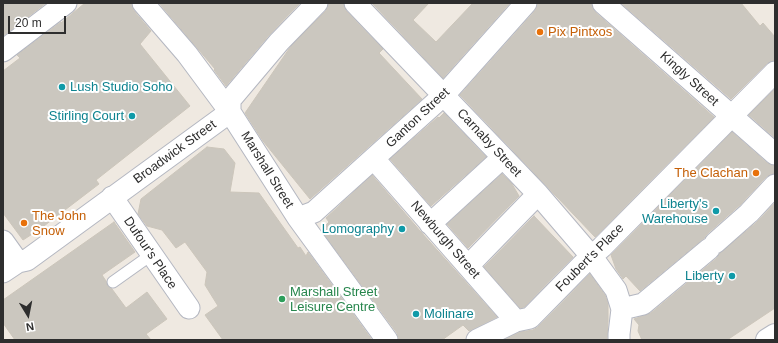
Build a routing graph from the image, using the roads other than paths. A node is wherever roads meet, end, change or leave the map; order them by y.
1 (143, 3) edge
2 (317, 3) edge
3 (526, 3) edge
4 (603, 3) edge
5 (62, 4) edge
6 (359, 4) edge
7 (3, 51) edge
8 (775, 72) edge
9 (444, 95) junction
10 (230, 112) junction
11 (731, 116) junction
12 (775, 154) edge
13 (502, 158) junction
14 (374, 159) junction
15 (775, 185) edge
16 (538, 194) junction
17 (112, 197) junction
18 (298, 218) junction
19 (430, 224) junction
20 (3, 241) edge
21 (151, 255) junction
22 (592, 256) junction
23 (468, 266) junction
24 (10, 267) edge
25 (113, 282) dead end
26 (619, 300) junction
27 (188, 308) dead end
28 (516, 321) junction
29 (775, 335) edge
30 (387, 340) edge
31 (477, 340) edge
32 (619, 340) edge
33 (767, 340) edge

1 - 10 street, Marshall Street
2 - 10 street, Broadwick Street
3 - 9 street, Ganton Street
4 - 11 street, Kingly Street
5 - 7 street
6 - 9 street, Carnaby Street
8 - 11 street, Foubert's Place
9 - 13 street, Carnaby Street
9 - 14 street, Ganton Street
10 - 17 street, Broadwick Street
10 - 18 street, Marshall Street
11 - 12 street, Kingly Street
11 - 22 street, Foubert's Place
13 - 16 street, Carnaby Street
13 - 19 street
14 - 18 street, Ganton Street
14 - 19 street, Newburgh Street
15 - 26 street
16 - 22 street, Carnaby Street
16 - 23 street
17 - 21 street, Dufour's Place
17 - 24 street, Broadwick Street
18 - 30 street, Marshall Street
19 - 23 street, Newburgh Street
20 - 24 street
21 - 25 lane
21 - 27 street, Dufour's Place
22 - 26 street, Carnaby Street
22 - 28 street, Foubert's Place
23 - 28 street, Newburgh Street
26 - 32 street
28 - 31 street, Foubert's Place
29 - 33 street

